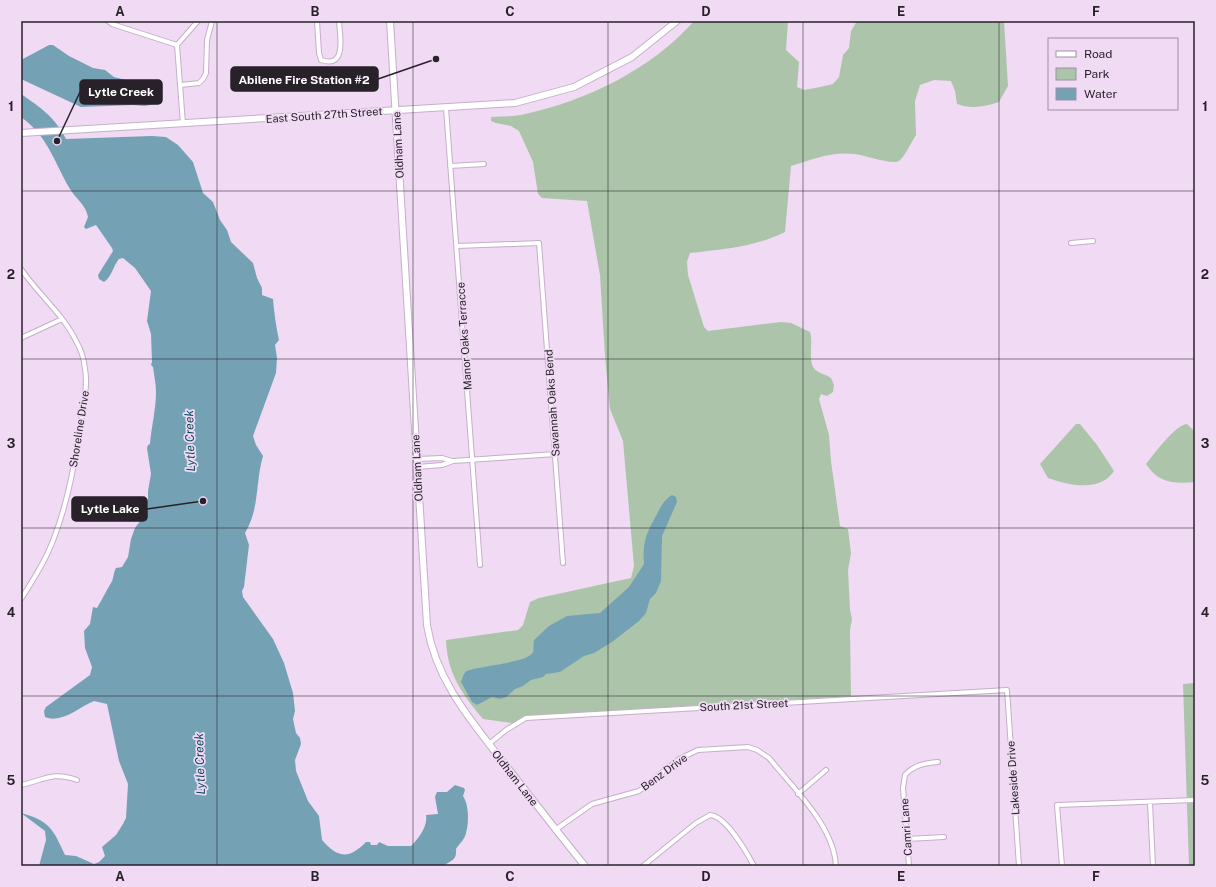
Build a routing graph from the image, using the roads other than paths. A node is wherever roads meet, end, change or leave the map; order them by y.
1 (108, 21) edge
2 (198, 21) edge
3 (317, 21) edge
4 (339, 21) edge
5 (390, 21) edge
6 (677, 21) edge
7 (210, 22) edge
8 (177, 45) junction
9 (181, 85) junction
10 (446, 108) junction
11 (396, 110) junction
12 (183, 124) junction
13 (21, 133) edge
14 (484, 164) dead end
15 (450, 166) junction
16 (1093, 241) dead end
17 (1071, 243) dead end
18 (457, 246) junction
19 (21, 269) edge
20 (62, 319) junction
21 (21, 338) edge
22 (556, 454) junction
23 (417, 459) junction
24 (473, 460) junction
25 (453, 461) junction
26 (417, 466) junction
27 (563, 563) dead end
28 (480, 565) dead end
29 (21, 600) edge
30 (1007, 690) joint
31 (489, 744) junction
32 (938, 762) dead end
33 (826, 770) dead end
34 (77, 780) dead end
35 (21, 784) edge
36 (798, 794) junction
37 (1195, 800) edge
38 (1150, 803) junction
39 (555, 830) junction
40 (944, 837) dead end
41 (907, 839) junction
42 (585, 866) edge
43 (643, 866) edge
44 (754, 866) edge
45 (836, 866) edge
46 (909, 866) edge
47 (1019, 866) edge
48 (1062, 866) edge
49 (1153, 866) edge

1 - 8 street
2 - 8 street
3 - 4 street
5 - 11 main road, Oldham Lane
6 - 10 main road, East South 27th Street
7 - 9 street
8 - 9 street
9 - 12 street
10 - 11 main road, East South 27th Street
10 - 15 street, Manor Oaks Terracce
11 - 12 main road, East South 27th Street
11 - 23 main road, Oldham Lane
12 - 13 main road, East South 27th Street
14 - 15 street
15 - 18 street, Manor Oaks Terracce
16 - 17 street
18 - 22 street, Savannah Oaks Bend
18 - 24 street, Manor Oaks Terracce
19 - 20 street, Shoreline Drive
20 - 21 street
20 - 29 street, Shoreline Drive
22 - 24 street
22 - 27 street, Savannah Oaks Bend
23 - 25 street
23 - 26 main road, Oldham Lane
24 - 25 street
24 - 28 street, Manor Oaks Terracce
25 - 26 street
26 - 31 main road, Oldham Lane
30 - 31 street, South 21st Street
30 - 47 street, Lakeside Drive
31 - 39 main road, Oldham Lane
32 - 41 street, Camri Lane
33 - 36 street
34 - 35 street
36 - 39 street, Benz Drive
36 - 45 street, Benz Drive
37 - 38 street
38 - 48 street
38 - 49 street
39 - 42 main road, Oldham Lane
40 - 41 street
41 - 46 street, Camri Lane
43 - 44 street

